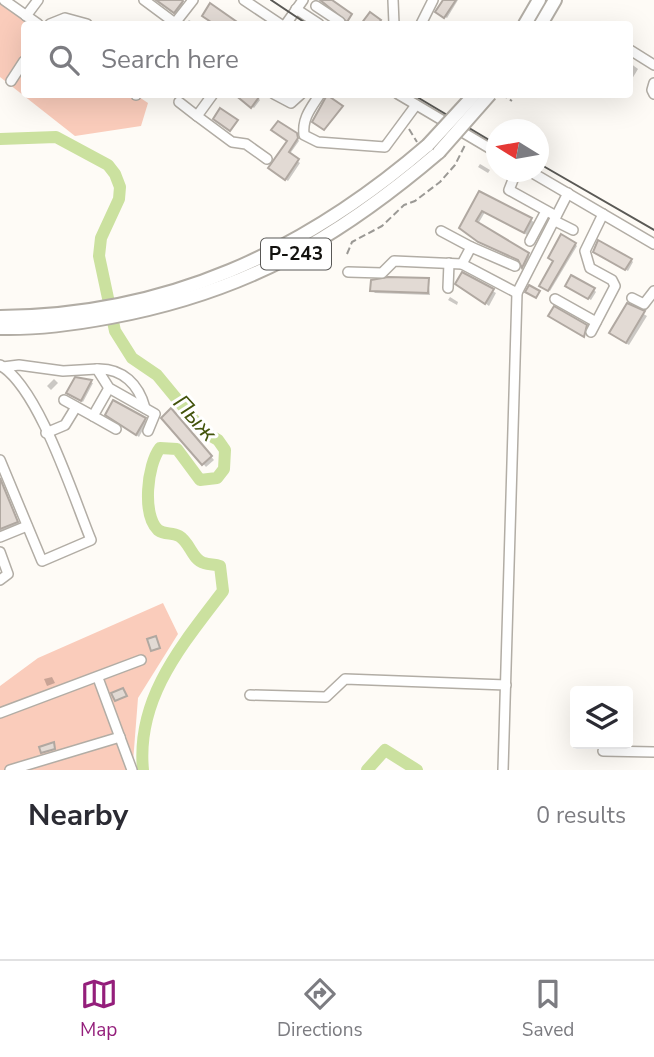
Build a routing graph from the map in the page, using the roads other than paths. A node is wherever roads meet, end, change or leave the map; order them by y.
1 (4, 0) edge
2 (38, 0) edge
3 (144, 0) edge
4 (193, 0) edge
5 (244, 0) edge
6 (303, 0) edge
7 (393, 0) edge
8 (433, 0) edge
9 (539, 0) edge
10 (555, 0) edge
11 (315, 3) edge
12 (301, 12) junction
13 (26, 16) junction
14 (34, 21) edge
15 (58, 21) edge
16 (76, 21) edge
17 (172, 21) edge
18 (177, 21) edge
19 (268, 21) edge
20 (290, 21) edge
21 (314, 21) edge
22 (339, 21) edge
23 (394, 21) edge
24 (422, 21) edge
25 (527, 21) edge
26 (543, 21) edge
27 (633, 52) edge
28 (654, 65) edge
29 (21, 66) edge
30 (11, 81) dead end
31 (654, 83) edge
32 (654, 94) edge
33 (210, 98) edge
34 (280, 98) edge
35 (297, 98) edge
36 (317, 98) edge
37 (405, 98) edge
38 (471, 98) edge
39 (485, 98) edge
40 (179, 102) dead end
41 (416, 105) junction
42 (197, 116) junction
43 (486, 146) edge
44 (428, 147) junction
45 (267, 159) dead end
46 (512, 182) edge
47 (549, 182) edge
48 (568, 193) junction
49 (546, 211) junction
50 (603, 214) junction
51 (556, 218) junction
52 (573, 230) dead end
53 (442, 231) dead end
54 (530, 242) dead end
55 (654, 244) edge
56 (471, 247) junction
57 (449, 263) junction
58 (462, 264) junction
59 (515, 266) dead end
60 (348, 272) dead end
61 (448, 288) dead end
62 (654, 291) edge
63 (517, 293) junction
64 (632, 298) dead end
65 (555, 299) dead end
66 (84, 316) junction
67 (0, 317) edge
68 (596, 322) junction
69 (0, 328) edge
70 (591, 332) dead end
71 (1, 366) edge
72 (97, 369) junction
73 (109, 388) junction
74 (64, 400) dead end
75 (76, 407) junction
76 (145, 408) junction
77 (93, 416) junction
78 (116, 429) dead end
79 (148, 431) dead end
80 (46, 433) junction
81 (0, 460) edge
82 (27, 526) junction
83 (0, 537) edge
84 (0, 552) edge
85 (0, 580) edge
86 (141, 660) dead end
87 (98, 678) junction
88 (506, 685) junction
89 (250, 695) dead end
90 (0, 713) edge
91 (120, 737) junction
92 (603, 751) dead end
93 (654, 752) edge
94 (10, 770) edge
95 (132, 770) edge
96 (503, 770) edge

1 - 13 street
2 - 13 street
3 - 17 street
4 - 18 street
5 - 19 street
6 - 12 street
7 - 23 street
8 - 24 street
9 - 25 highway
10 - 26 highway
11 - 12 street
11 - 22 street
12 - 20 street
12 - 21 street
13 - 14 street
15 - 16 street
27 - 28 street
29 - 30 street
31 - 32 street
33 - 42 street
34 - 35 street
36 - 41 street
37 - 41 street
38 - 44 highway, Р-243, bridge
39 - 44 highway, Р-243, bridge
40 - 42 street
41 - 43 street
42 - 45 street
44 - 66 highway, Р-243
46 - 49 street
47 - 48 street
48 - 50 street
48 - 51 street
49 - 51 street
49 - 54 street
50 - 55 street
50 - 68 street
51 - 52 street
51 - 63 street
53 - 56 street
56 - 58 street
56 - 59 street
57 - 58 street
57 - 60 street
57 - 61 street
58 - 63 street
62 - 64 street
63 - 88 street
65 - 68 street
66 - 67 highway, Р-243
66 - 69 highway, Р-243
68 - 70 street
71 - 72 street
71 - 80 street
72 - 73 street
72 - 76 street
73 - 76 street
73 - 77 street
74 - 75 street
75 - 77 street
75 - 80 street
76 - 79 street
77 - 78 street
80 - 82 street
81 - 82 street
82 - 83 street
84 - 85 street
86 - 87 street
87 - 90 street
87 - 91 street
88 - 89 street
88 - 96 street
91 - 94 street
91 - 95 street
92 - 93 street

